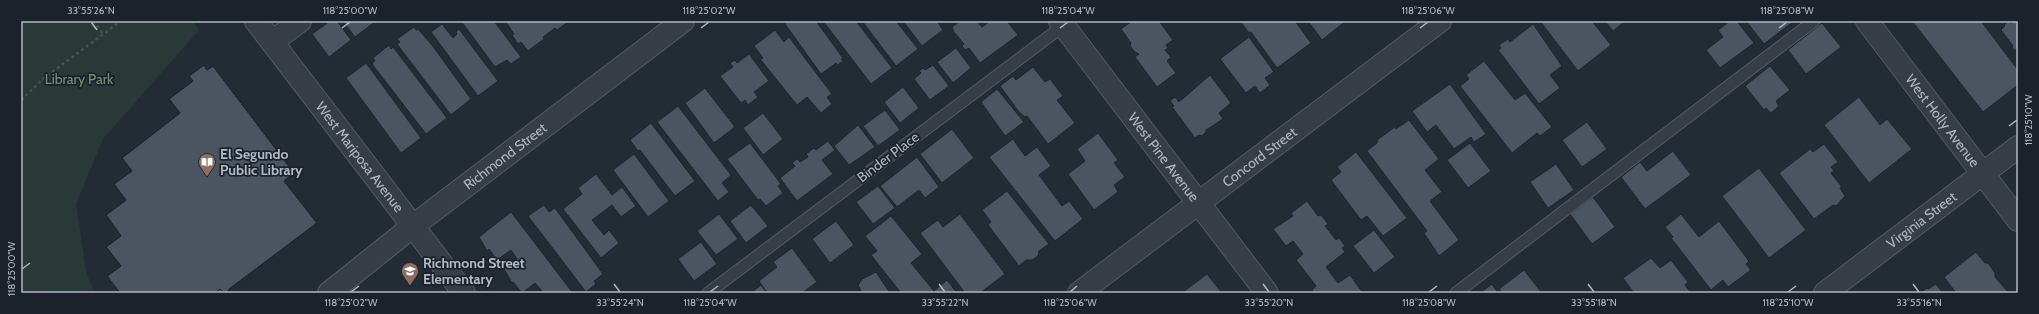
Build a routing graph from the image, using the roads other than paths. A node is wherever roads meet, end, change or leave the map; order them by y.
1 (256, 21) edge
2 (300, 21) edge
3 (683, 21) edge
4 (1440, 21) edge
5 (1814, 21) edge
6 (1867, 21) edge
7 (1064, 22) edge
8 (272, 42) junction
9 (2018, 147) edge
10 (1983, 174) junction
11 (1198, 203) junction
12 (2018, 220) edge
13 (413, 226) junction
14 (329, 293) edge
15 (464, 293) edge
16 (708, 293) edge
17 (1079, 293) edge
18 (1267, 293) edge
19 (1456, 293) edge
20 (1825, 293) edge

1 - 8 street, West Mariposa Avenue
2 - 8 street
3 - 13 street, Richmond Street
4 - 11 street, Concord Street
5 - 19 lane
6 - 10 street, West Holly Avenue
7 - 11 street, West Pine Avenue
7 - 16 lane, Binder Place
8 - 13 street, West Mariposa Avenue
9 - 10 street, Virginia Street
10 - 12 street, West Holly Avenue
10 - 20 street, Virginia Street
11 - 17 street, Concord Street
11 - 18 street, West Pine Avenue
13 - 14 street, Richmond Street
13 - 15 street, West Mariposa Avenue

